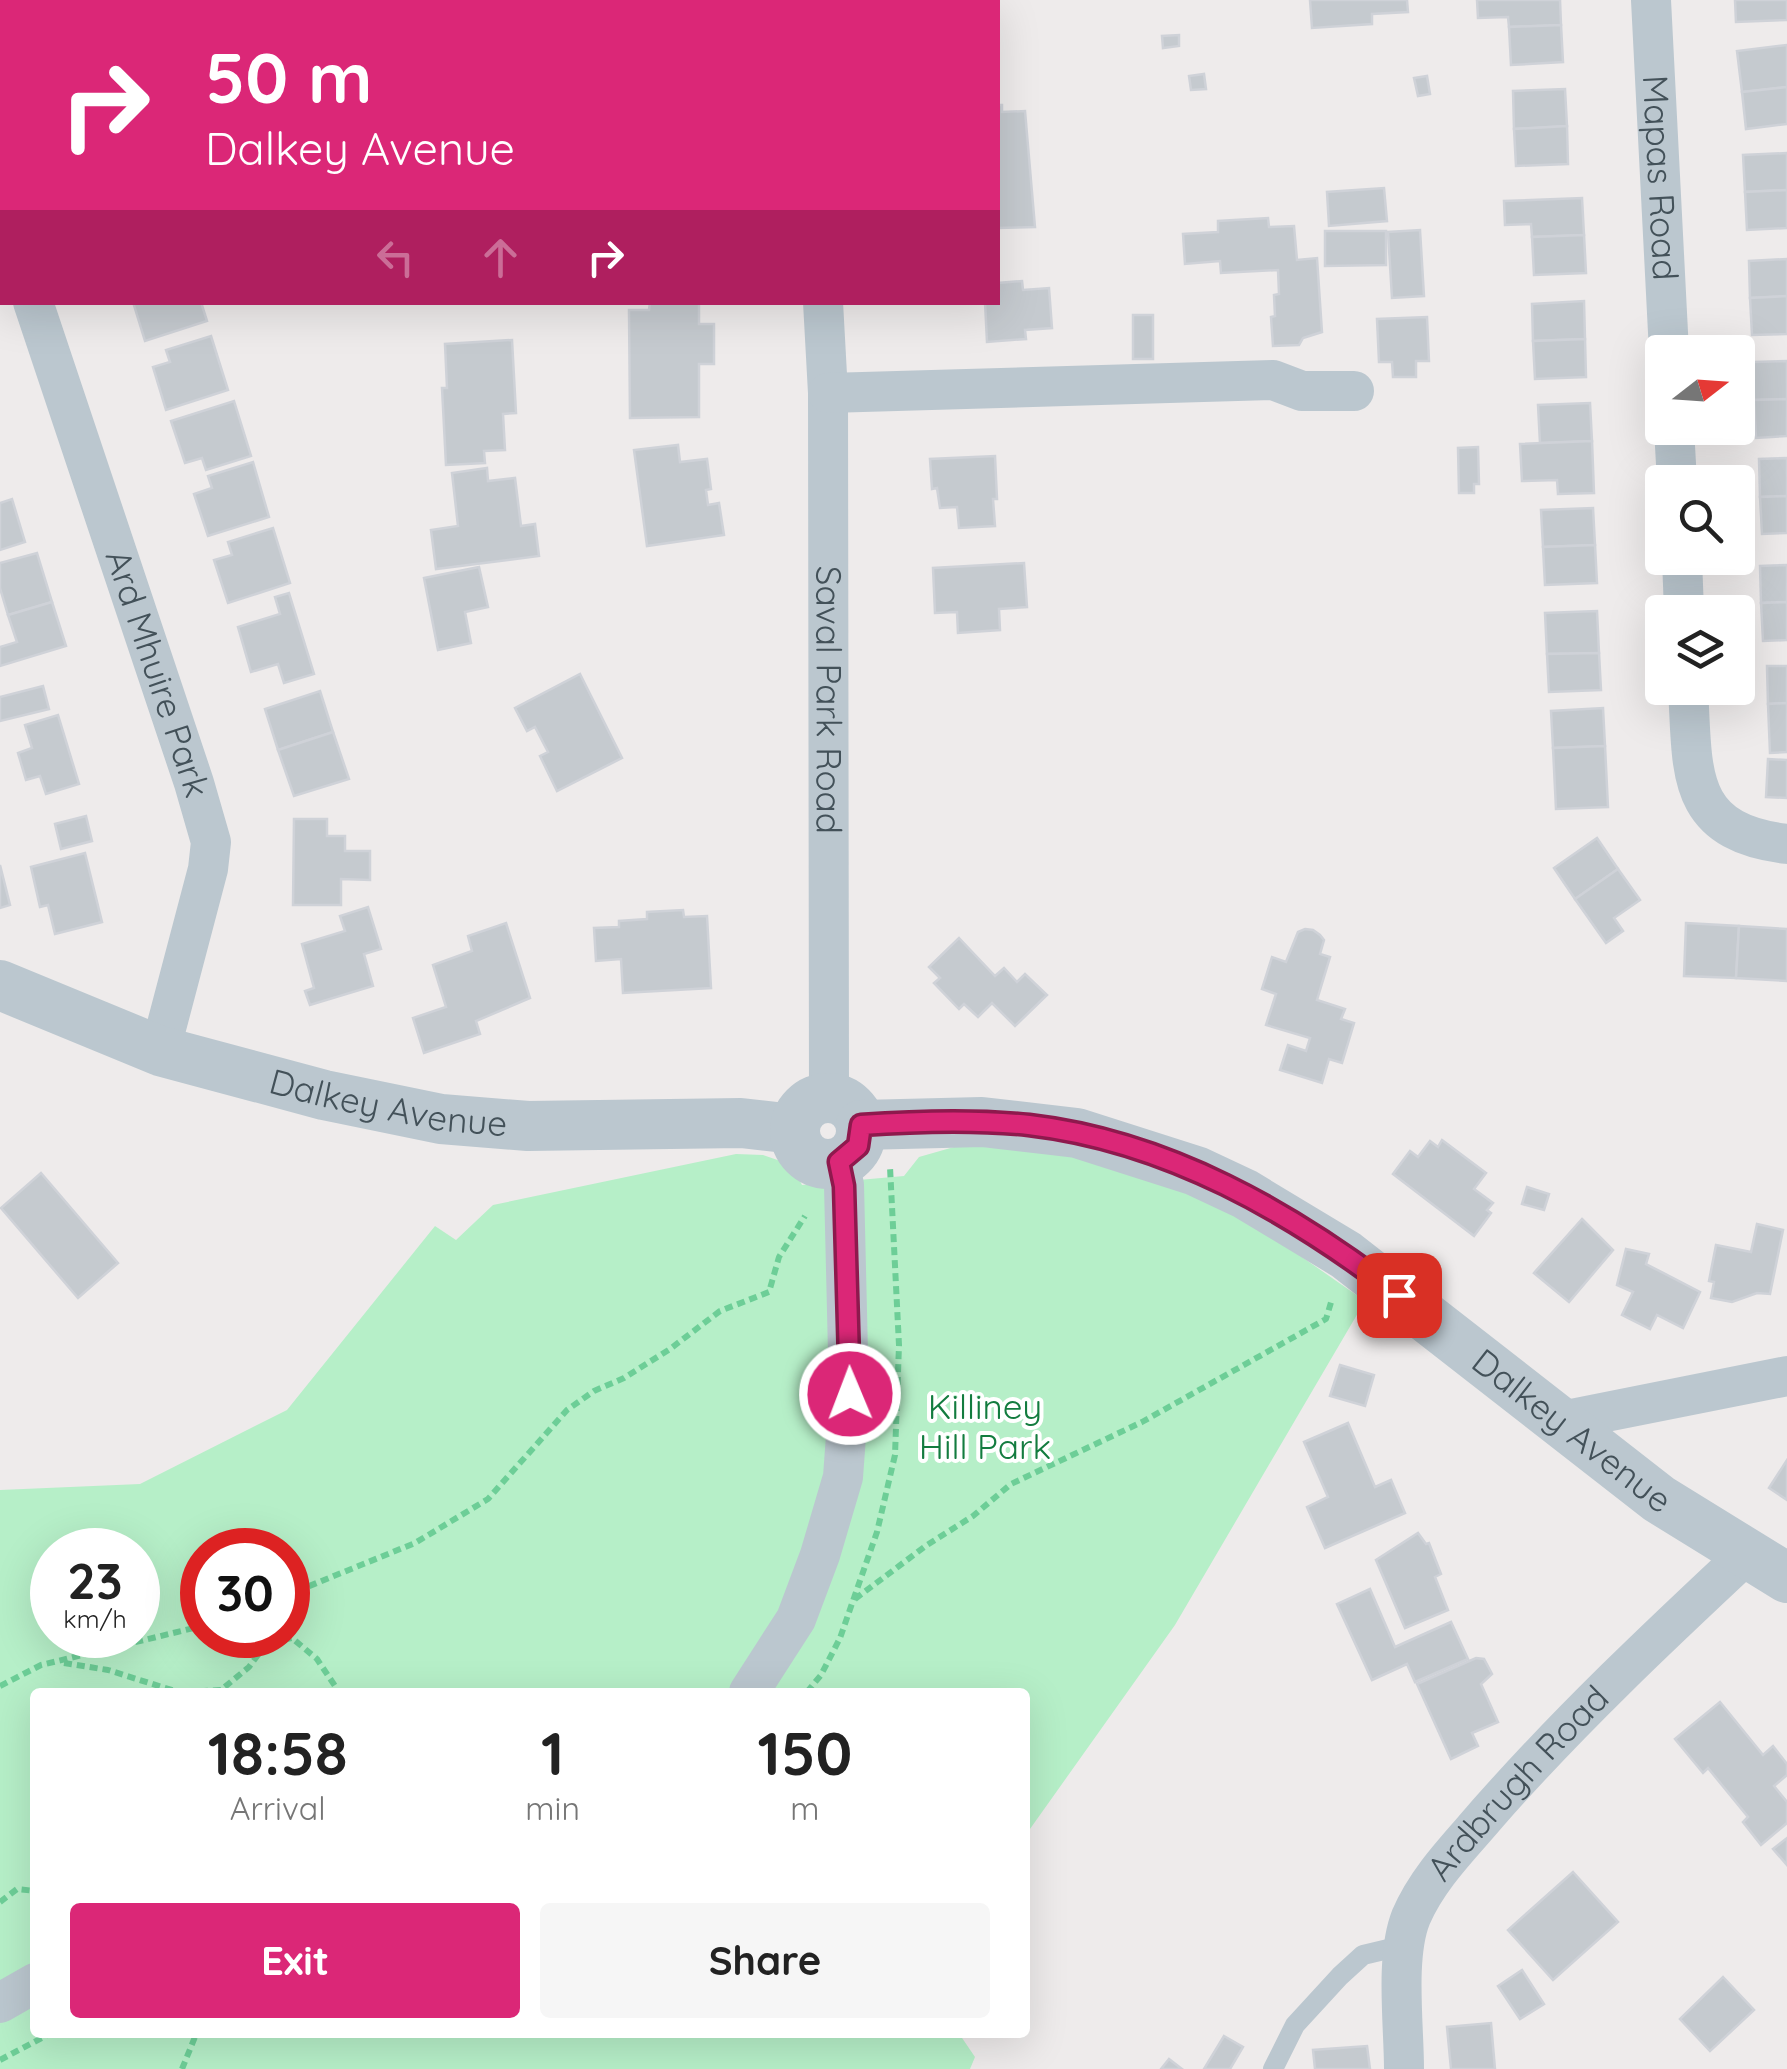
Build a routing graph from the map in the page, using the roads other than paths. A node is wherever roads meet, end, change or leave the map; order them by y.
1 (1651, 0) edge
2 (34, 305) edge
3 (823, 305) edge
4 (1668, 335) edge
5 (1354, 391) dead end
6 (828, 393) junction
7 (1689, 705) edge
8 (1787, 844) edge
9 (0, 984) edge
10 (160, 1051) junction
11 (831, 1128) junction
12 (1787, 1376) edge
13 (1556, 1422) junction
14 (1767, 1566) edge
15 (753, 1688) edge
16 (1404, 1945) junction
17 (30, 1986) edge
18 (0, 2002) edge
19 (1273, 2069) edge
20 (1404, 2069) edge

1 - 4 street, Mapas Road
2 - 10 street, Ard Mhuire Park
3 - 6 street, Saval Park Road
5 - 6 street
6 - 11 street, Saval Park Road
7 - 8 street
9 - 10 street, Dalkey Avenue
10 - 11 street, Dalkey Avenue
11 - 13 street, Dalkey Avenue
11 - 15 street, Saval Park Road
12 - 13 street
13 - 14 street, Dalkey Avenue
14 - 16 street, Ardbrugh Road
16 - 19 lane
16 - 20 street, Ardbrugh Road
17 - 18 street

